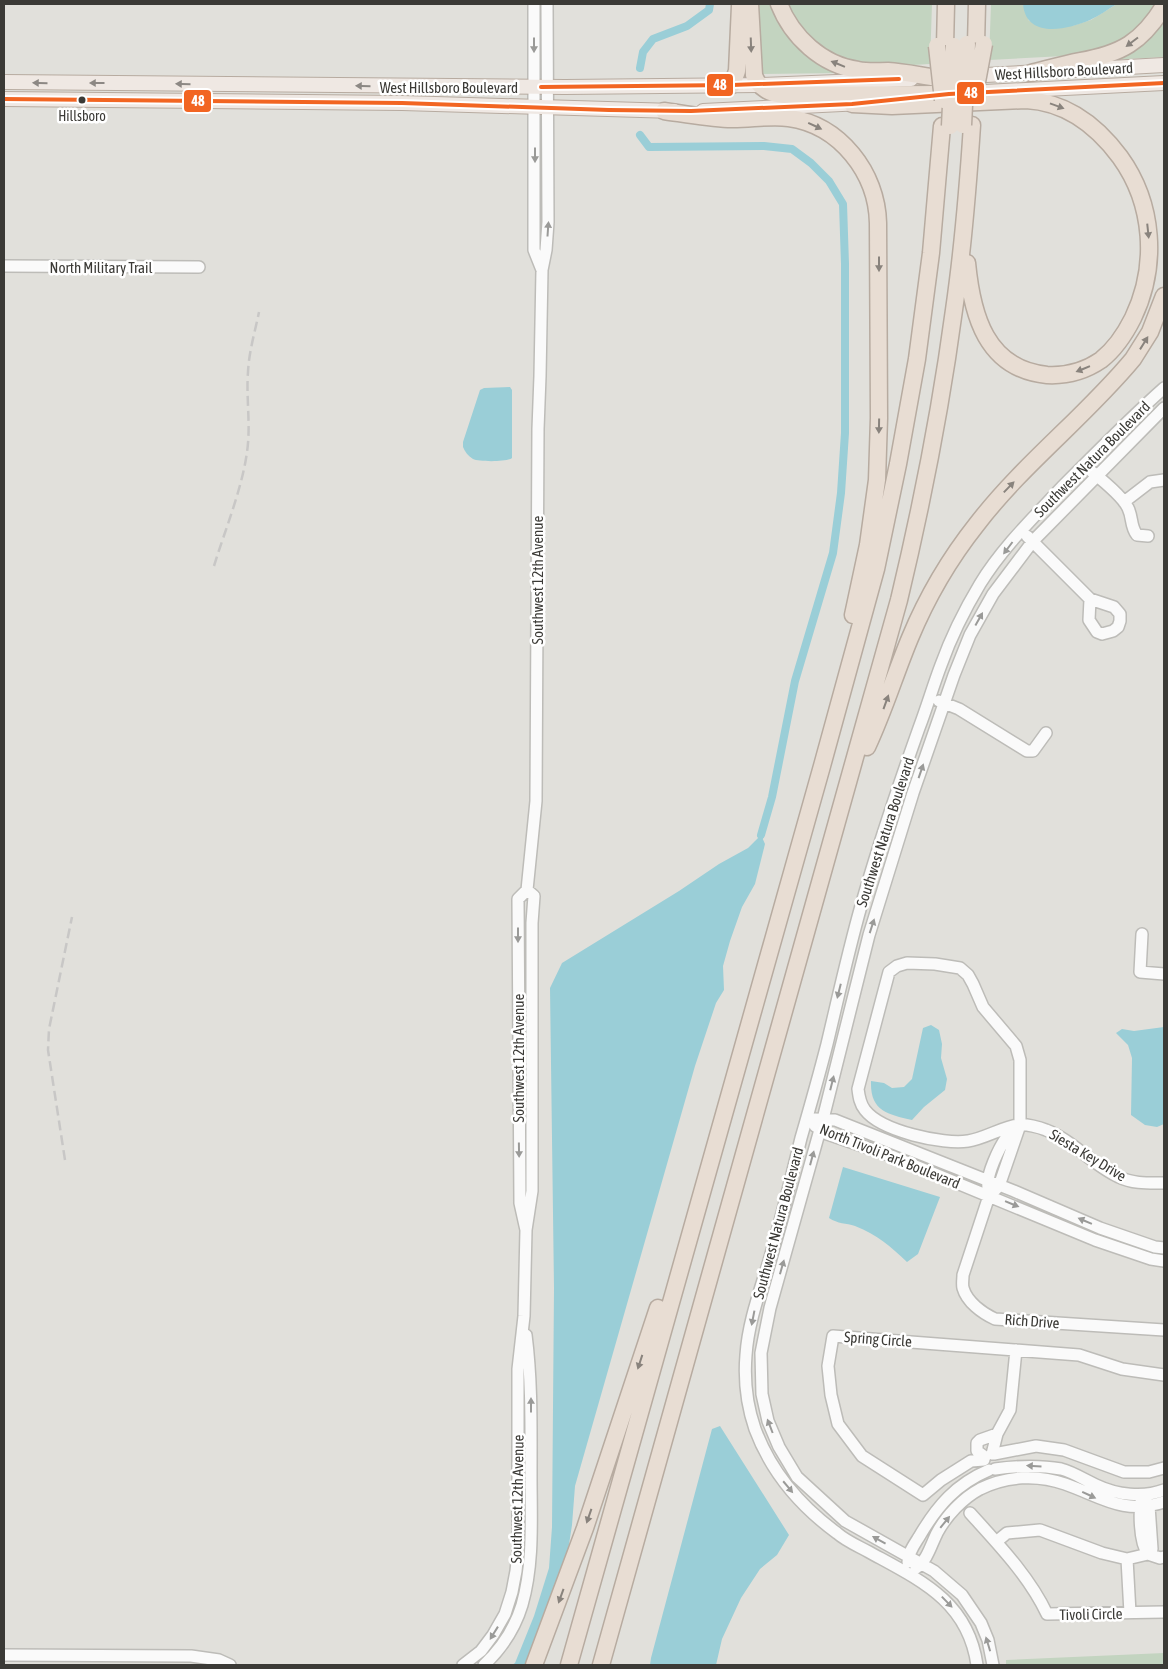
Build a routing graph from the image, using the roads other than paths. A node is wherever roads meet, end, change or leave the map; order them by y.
1 (534, 4) edge
2 (547, 4) edge
3 (741, 4) edge
4 (750, 4) edge
5 (779, 4) edge
6 (938, 4) edge
7 (946, 4) edge
8 (955, 4) edge
9 (968, 4) edge
10 (977, 4) edge
11 (985, 4) edge
12 (1164, 6) edge
13 (960, 45) junction
14 (1164, 65) edge
15 (1031, 73) junction
16 (938, 78) junction
17 (4, 82) edge
18 (76, 83) junction
19 (1164, 83) edge
20 (232, 84) junction
21 (732, 85) junction
22 (759, 85) junction
23 (540, 87) junction
24 (946, 97) junction
25 (4, 99) edge
26 (50, 99) junction
27 (202, 100) junction
28 (852, 104) junction
29 (541, 107) junction
30 (664, 111) junction
31 (957, 126) junction
32 (964, 228) junction
33 (4, 266) edge
34 (199, 267) dead end
35 (1164, 296) edge
36 (1162, 394) edge
37 (1164, 408) edge
38 (1083, 466) junction
39 (1097, 475) junction
40 (1164, 480) edge
41 (1124, 502) junction
42 (1021, 530) junction
43 (1148, 536) dead end
44 (1033, 542) junction
45 (1090, 599) dead end
46 (931, 697) junction
47 (944, 703) junction
48 (1046, 733) dead end
49 (822, 766) junction
50 (846, 794) junction
51 (1142, 934) dead end
52 (1164, 974) edge
53 (807, 1118) junction
54 (823, 1119) junction
55 (1020, 1125) junction
56 (820, 1130) junction
57 (885, 1140) junction
58 (881, 1153) junction
59 (936, 1161) junction
60 (931, 1172) junction
61 (987, 1181) junction
62 (1164, 1183) edge
63 (1000, 1186) junction
64 (989, 1196) junction
65 (1110, 1231) junction
66 (689, 1235) junction
67 (1106, 1243) junction
68 (1164, 1248) edge
69 (1164, 1261) edge
70 (524, 1316) junction
71 (1164, 1330) edge
72 (1016, 1350) junction
73 (1164, 1375) edge
74 (996, 1434) junction
75 (990, 1462) junction
76 (1164, 1468) edge
77 (996, 1482) junction
78 (1164, 1490) edge
79 (1143, 1502) junction
80 (1164, 1502) edge
81 (970, 1513) dead end
82 (996, 1542) junction
83 (1148, 1554) junction
84 (908, 1556) junction
85 (1164, 1557) edge
86 (1127, 1559) junction
87 (922, 1564) junction
88 (908, 1574) junction
89 (1164, 1612) edge
90 (1130, 1613) junction
91 (4, 1655) edge
92 (158, 1660) edge
93 (176, 1660) edge
94 (230, 1665) edge
95 (463, 1665) edge
96 (484, 1665) edge
97 (534, 1665) edge
98 (569, 1665) edge
99 (578, 1665) edge
100 (592, 1665) edge
101 (601, 1665) edge
102 (977, 1665) edge
103 (993, 1665) edge

1 -> 23 street
2 - 23 street
3 - 21 highway
4 -> 22 highway
16 -> 5 highway
6 - 13 highway
7 - 13 highway
8 - 13 highway
9 - 13 highway
10 - 13 highway
11 - 13 highway
12 -> 15 highway
13 - 24 highway, bridge
13 - 31 highway, bridge
13 - 31 highway, bridge
14 - 15 main road, West Hillsboro Boulevard
15 - 16 main road, West Hillsboro Boulevard
16 - 22 main road, West Hillsboro Boulevard
18 -> 17 main road, West Hillsboro Boulevard
20 -> 18 main road, West Hillsboro Boulevard
18 - 26 main road
19 - 24 main road, West Hillsboro Boulevard
23 -> 20 main road, West Hillsboro Boulevard
20 - 27 main road
21 - 22 main road, West Hillsboro Boulevard
21 - 23 main road, West Hillsboro Boulevard
22 - 24 highway
23 - 29 street, Southwest 12th Avenue
24 - 28 main road, West Hillsboro Boulevard
24 - 31 highway
25 - 26 main road, West Hillsboro Boulevard
26 - 27 main road, West Hillsboro Boulevard
27 - 29 main road, West Hillsboro Boulevard
28 - 30 main road, West Hillsboro Boulevard
28 -> 32 highway
29 - 30 main road, West Hillsboro Boulevard
29 - 70 street, Southwest 12th Avenue
30 -> 49 highway
31 - 32 highway
31 - 49 highway
31 - 99 highway
31 - 100 highway
32 - 50 highway
33 - 34 street, North Military Trail
50 -> 35 highway
36 - 38 street, Southwest Natura Boulevard
37 - 39 street, Southwest Natura Boulevard
38 - 39 street
38 - 42 street, Southwest Natura Boulevard
39 - 41 street
39 - 44 street, Southwest Natura Boulevard
40 - 41 street
41 - 43 street
42 - 44 street, Southwest Natura Boulevard
42 -> 46 street, Southwest Natura Boulevard
44 - 45 street, Southwest Natura Boulevard
47 -> 44 street, Southwest Natura Boulevard
46 - 47 street
46 -> 53 street, Southwest Natura Boulevard
47 - 48 street
54 -> 47 street, Southwest Natura Boulevard
49 - 66 highway
50 - 101 highway
51 - 52 street
53 - 54 street, North Tivoli Park Boulevard
53 - 56 street, North Tivoli Park Boulevard
53 -> 88 street, Southwest Natura Boulevard
54 - 56 street, Southwest Natura Boulevard
54 - 57 street, North Tivoli Park Boulevard
55 - 55 street, Siesta Key Drive
55 - 61 street
55 - 62 street, Siesta Key Drive
55 - 63 street
56 - 58 street, North Tivoli Park Boulevard
84 -> 56 street, Southwest Natura Boulevard
57 - 58 street
57 - 59 street, North Tivoli Park Boulevard
58 - 60 street, North Tivoli Park Boulevard
59 - 60 street
59 - 61 street, North Tivoli Park Boulevard
60 - 64 street, North Tivoli Park Boulevard
61 - 63 street, North Tivoli Park Boulevard
61 - 64 street
63 - 64 street, Rich Drive
65 -> 63 street, North Tivoli Park Boulevard
64 -> 67 street, North Tivoli Park Boulevard
64 - 71 street, Rich Drive
65 - 67 street
65 - 68 street, North Tivoli Park Boulevard
66 -> 97 highway
66 - 98 highway
67 - 69 street, North Tivoli Park Boulevard
70 -> 95 street, Southwest 12th Avenue
96 -> 70 street, Southwest 12th Avenue
72 - 73 street, Spring Circle
72 - 74 street
72 - 75 street, Spring Circle
74 - 75 street
74 - 75 street
75 - 76 street, Spring Circle
75 - 77 street
79 -> 75 street
75 - 84 street
77 -> 79 street
87 -> 77 street
78 - 79 street
79 - 80 street
79 - 83 street
81 - 82 street, Tivoli Circle
82 - 86 street
82 - 90 street, Tivoli Circle
83 - 85 street
83 - 86 street
84 - 87 street, Southwest Natura Boulevard
84 - 88 street
86 - 90 street
87 - 88 street
103 -> 87 street, Southwest Natura Boulevard
88 -> 102 street, Southwest Natura Boulevard
89 - 90 street, Tivoli Circle
91 - 92 street
92 - 93 street
93 - 94 street

